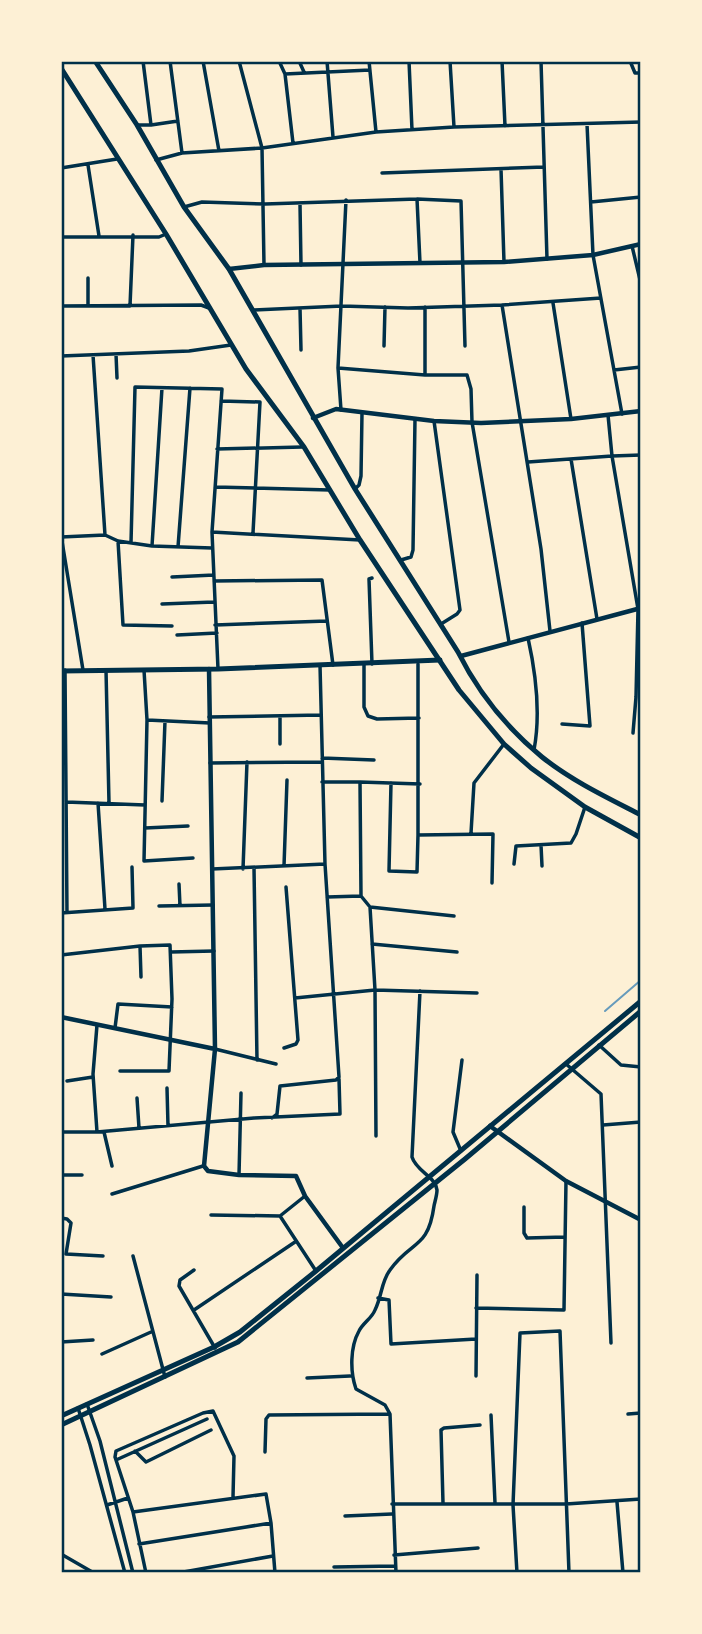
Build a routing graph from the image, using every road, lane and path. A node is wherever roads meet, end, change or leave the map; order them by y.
1 (95, 61) edge
2 (143, 61) edge
3 (170, 61) edge
4 (204, 61) edge
5 (239, 61) edge
6 (279, 61) edge
7 (299, 61) edge
8 (327, 61) edge
9 (369, 61) edge
10 (409, 61) edge
11 (450, 61) edge
12 (502, 61) edge
13 (541, 61) edge
14 (630, 61) edge
15 (61, 68) edge
16 (370, 70) junction
17 (328, 71) junction
18 (304, 73) junction
19 (641, 73) edge
20 (285, 74) junction
21 (178, 121) junction
22 (641, 122) edge
23 (587, 123) junction
24 (137, 125) junction
25 (151, 125) junction
26 (543, 125) junction
27 (505, 126) junction
28 (454, 127) junction
29 (412, 130) junction
30 (376, 132) junction
31 (333, 137) junction
32 (293, 143) junction
33 (262, 148) junction
34 (219, 151) junction
35 (182, 153) junction
36 (120, 158) junction
37 (156, 160) junction
38 (88, 165) junction
39 (544, 167) junction
40 (61, 168) edge
41 (501, 169) junction
42 (382, 173) dead end
43 (641, 197) edge
44 (417, 199) junction
45 (346, 200) junction
46 (591, 202) junction
47 (264, 204) junction
48 (300, 204) junction
49 (184, 207) junction
50 (166, 234) junction
51 (133, 235) junction
52 (99, 236) junction
53 (61, 237) edge
54 (641, 244) edge
55 (632, 246) junction
56 (593, 255) junction
57 (547, 259) junction
58 (504, 262) junction
59 (419, 263) junction
60 (462, 263) junction
61 (264, 265) junction
62 (301, 265) junction
63 (344, 265) junction
64 (229, 269) junction
65 (88, 278) dead end
66 (641, 284) edge
67 (601, 298) junction
68 (553, 303) junction
69 (463, 305) junction
70 (502, 305) junction
71 (61, 306) edge
72 (88, 306) junction
73 (130, 306) junction
74 (342, 306) junction
75 (385, 307) junction
76 (425, 307) junction
77 (300, 308) junction
78 (210, 309) junction
79 (253, 310) junction
80 (233, 344) junction
81 (384, 346) dead end
82 (465, 346) dead end
83 (302, 350) dead end
84 (116, 354) junction
85 (93, 355) junction
86 (61, 356) edge
87 (641, 367) edge
88 (338, 368) junction
89 (614, 370) junction
90 (425, 375) junction
91 (117, 378) dead end
92 (162, 388) junction
93 (190, 388) junction
94 (220, 401) junction
95 (268, 401) junction
96 (260, 402) junction
97 (341, 410) junction
98 (641, 411) edge
99 (362, 413) junction
100 (622, 414) junction
101 (608, 415) junction
102 (313, 418) junction
103 (415, 418) junction
104 (571, 419) junction
105 (434, 421) junction
106 (522, 421) junction
107 (472, 422) junction
108 (304, 447) junction
109 (256, 448) junction
110 (217, 449) junction
111 (641, 454) edge
112 (612, 456) junction
113 (571, 459) junction
114 (528, 462) junction
115 (215, 487) junction
116 (255, 489) junction
117 (355, 489) junction
118 (330, 490) junction
119 (212, 532) junction
120 (253, 533) junction
121 (105, 535) junction
122 (61, 536) edge
123 (360, 540) junction
124 (118, 541) junction
125 (131, 543) junction
126 (152, 546) junction
127 (178, 547) junction
128 (212, 548) junction
129 (401, 560) junction
130 (172, 577) dead end
131 (214, 578) junction
132 (372, 578) dead end
133 (215, 602) junction
134 (162, 604) dead end
135 (639, 609) edge
136 (597, 619) junction
137 (327, 621) junction
138 (582, 623) junction
139 (441, 624) junction
140 (215, 625) junction
141 (172, 626) dead end
142 (550, 631) junction
143 (217, 633) junction
144 (177, 635) dead end
145 (528, 637) junction
146 (509, 642) junction
147 (461, 656) junction
148 (441, 662) junction
149 (418, 663) junction
150 (364, 664) junction
151 (372, 664) junction
152 (320, 665) junction
153 (332, 665) junction
154 (209, 669) junction
155 (218, 669) junction
156 (83, 670) junction
157 (106, 670) junction
158 (144, 670) junction
159 (63, 671) edge
160 (639, 673) edge
161 (321, 715) junction
162 (280, 716) junction
163 (419, 718) junction
164 (147, 720) junction
165 (210, 720) junction
166 (165, 721) junction
167 (562, 724) dead end
168 (633, 733) dead end
169 (280, 744) dead end
170 (504, 744) junction
171 (534, 750) junction
172 (322, 760) junction
173 (374, 760) dead end
174 (247, 762) junction
175 (210, 763) junction
176 (287, 780) dead end
177 (322, 782) junction
178 (360, 782) junction
179 (391, 783) junction
180 (420, 784) junction
181 (162, 801) dead end
182 (66, 802) junction
183 (98, 803) junction
184 (109, 803) junction
185 (145, 805) junction
186 (585, 807) junction
187 (641, 815) edge
188 (188, 826) dead end
189 (145, 828) junction
190 (471, 833) junction
191 (418, 835) junction
192 (641, 838) edge
193 (541, 845) junction
194 (193, 858) dead end
195 (325, 864) junction
196 (514, 864) dead end
197 (284, 866) junction
198 (542, 866) dead end
199 (132, 867) dead end
200 (254, 868) junction
201 (212, 869) junction
202 (243, 869) junction
203 (492, 883) dead end
204 (179, 884) dead end
205 (286, 887) dead end
206 (361, 896) junction
207 (327, 897) junction
208 (213, 905) junction
209 (159, 906) dead end
210 (180, 906) junction
211 (370, 907) junction
212 (105, 909) junction
213 (64, 913) edge
214 (454, 916) dead end
215 (372, 944) junction
216 (140, 946) junction
217 (214, 951) junction
218 (170, 952) junction
219 (457, 952) dead end
220 (61, 955) edge
221 (141, 977) dead end
222 (375, 990) junction
223 (420, 991) junction
224 (333, 993) junction
225 (477, 993) dead end
226 (295, 998) junction
227 (641, 1001) edge
228 (172, 1007) junction
229 (641, 1011) edge
230 (61, 1017) edge
231 (97, 1025) junction
232 (115, 1029) junction
233 (172, 1041) junction
234 (600, 1045) junction
235 (284, 1048) dead end
236 (215, 1049) junction
237 (257, 1060) junction
238 (462, 1060) dead end
239 (565, 1062) junction
240 (276, 1064) dead end
241 (641, 1068) edge
242 (571, 1069) junction
243 (120, 1071) dead end
244 (93, 1077) junction
245 (339, 1079) junction
246 (67, 1081) dead end
247 (167, 1088) dead end
248 (242, 1093) dead end
249 (137, 1098) dead end
250 (272, 1118) junction
251 (240, 1119) junction
252 (210, 1122) junction
253 (641, 1122) edge
254 (603, 1125) junction
255 (167, 1126) junction
256 (490, 1126) junction
257 (139, 1128) junction
258 (61, 1132) edge
259 (97, 1132) junction
260 (104, 1132) junction
261 (496, 1132) junction
262 (376, 1136) dead end
263 (461, 1151) junction
264 (112, 1166) dead end
265 (204, 1166) junction
266 (61, 1175) edge
267 (82, 1175) dead end
268 (239, 1175) junction
269 (429, 1177) junction
270 (566, 1181) junction
271 (435, 1183) junction
272 (112, 1195) dead end
273 (305, 1196) junction
274 (604, 1201) junction
275 (524, 1207) dead end
276 (211, 1215) dead end
277 (280, 1216) junction
278 (61, 1218) edge
279 (641, 1220) edge
280 (565, 1237) junction
281 (295, 1242) junction
282 (343, 1248) junction
283 (103, 1256) dead end
284 (133, 1256) dead end
285 (194, 1270) dead end
286 (316, 1271) junction
287 (477, 1275) dead end
288 (61, 1294) edge
289 (111, 1297) dead end
290 (378, 1298) junction
291 (477, 1308) junction
292 (194, 1310) junction
293 (152, 1332) junction
294 (476, 1339) junction
295 (93, 1340) dead end
296 (61, 1342) edge
297 (611, 1343) dead end
298 (216, 1350) junction
299 (102, 1354) dead end
300 (164, 1373) junction
301 (351, 1376) junction
302 (476, 1376) dead end
303 (307, 1378) dead end
304 (144, 1383) junction
305 (87, 1404) junction
306 (78, 1408) junction
307 (91, 1413) junction
308 (641, 1413) edge
309 (390, 1414) junction
310 (628, 1414) dead end
311 (491, 1415) dead end
312 (61, 1416) edge
313 (81, 1417) junction
314 (207, 1419) dead end
315 (61, 1425) edge
316 (480, 1425) dead end
317 (211, 1430) dead end
318 (135, 1451) junction
319 (265, 1452) dead end
320 (116, 1460) junction
321 (233, 1497) junction
322 (129, 1498) junction
323 (641, 1499) edge
324 (617, 1502) junction
325 (117, 1503) junction
326 (443, 1503) junction
327 (495, 1503) junction
328 (392, 1504) junction
329 (566, 1504) junction
330 (107, 1505) junction
331 (513, 1505) junction
332 (133, 1512) junction
333 (392, 1514) junction
334 (345, 1516) dead end
335 (271, 1523) junction
336 (139, 1544) junction
337 (478, 1548) dead end
338 (61, 1554) edge
339 (394, 1555) junction
340 (274, 1556) junction
341 (395, 1566) junction
342 (334, 1567) dead end
343 (94, 1573) edge
344 (125, 1573) edge
345 (134, 1573) edge
346 (146, 1573) edge
347 (178, 1573) edge
348 (275, 1573) edge
349 (396, 1573) edge
350 (517, 1573) edge
351 (569, 1573) edge
352 (623, 1573) edge

1 - 24 main road
2 - 25 street
3 - 21 street
4 - 34 street
5 - 33 street
6 - 20 street
7 - 18 street
8 - 17 street
9 - 16 street
10 - 29 street
11 - 28 street
12 - 27 street
13 - 26 street
14 - 19 street
15 - 36 main road
16 - 17 street
16 - 30 street
17 - 18 street
17 - 31 street
18 - 20 street
20 - 32 street
21 - 25 street
21 - 35 street
22 - 23 street
23 - 26 street
23 - 46 street
24 - 25 street
24 - 37 main road
26 - 27 street
26 - 39 street
27 - 28 street
28 - 29 street
29 - 30 street
30 - 31 street
31 - 32 street
32 - 33 street
33 - 34 street
33 - 47 street
34 - 35 street
35 - 37 street
36 - 38 street
36 - 50 main road
37 - 49 main road
38 - 40 street
38 - 52 street
39 - 41 street
39 - 57 street
41 - 42 street
41 - 58 street
43 - 46 street
44 - 45 street
44 - 59 street
44 - 60 street
45 - 48 street
45 - 63 street
46 - 56 street
47 - 48 street
47 - 49 street
47 - 61 street
48 - 62 street
49 - 64 main road
50 - 51 street
50 - 78 main road
51 - 52 street
51 - 73 street
52 - 53 street
54 - 55 street
55 - 56 street
55 - 66 street
56 - 57 street
56 - 67 street
57 - 58 street
58 - 60 street
59 - 60 street
59 - 63 street
60 - 69 street
61 - 62 street
61 - 64 street
62 - 63 street
63 - 74 street
64 - 79 main road
65 - 72 street
67 - 68 street
67 - 89 street
68 - 70 street
68 - 104 street
69 - 70 street
69 - 76 street
69 - 82 street
70 - 106 street
71 - 72 street
72 - 73 street
73 - 78 street
74 - 75 street
74 - 77 street
74 - 88 street
75 - 76 street
75 - 81 street
76 - 90 street
77 - 79 street
77 - 83 street
78 - 80 main road
79 - 102 main road
80 - 84 street
80 - 95 main road
84 - 85 street
84 - 91 street
85 - 86 street
85 - 121 street
87 - 89 street
88 - 90 street
88 - 97 street
89 - 100 street
90 - 107 street
92 - 93 street
92 - 125 street
92 - 126 street
93 - 94 street
93 - 127 street
94 - 96 street
94 - 110 street
95 - 96 street
95 - 108 main road
96 - 109 street
97 - 99 street
97 - 102 street
98 - 100 street
99 - 103 street
99 - 117 street
100 - 101 street
101 - 104 street
101 - 112 street
102 - 117 main road
103 - 105 street
103 - 129 street
104 - 106 street
105 - 107 street
105 - 139 street
106 - 107 street
106 - 114 street
107 - 146 street
108 - 109 street
108 - 118 main road
109 - 110 street
109 - 116 street
110 - 115 street
111 - 112 street
112 - 113 street
112 - 135 street
113 - 114 street
113 - 136 street
114 - 142 street
115 - 116 street
115 - 119 street
116 - 118 street
116 - 120 street
117 - 129 main road
118 - 123 main road
119 - 120 street
119 - 128 street
120 - 123 street
121 - 122 street
121 - 124 street
122 - 156 street
123 - 148 main road
124 - 125 street
124 - 141 street
125 - 126 street
126 - 127 street
127 - 128 street
128 - 131 street
129 - 139 main road
130 - 131 street
131 - 133 street
131 - 137 street
132 - 151 street
133 - 134 street
133 - 140 street
135 - 136 street
135 - 160 street
136 - 138 street
137 - 140 street
137 - 153 street
138 - 142 street
138 - 167 street
139 - 147 main road
140 - 143 street
142 - 145 street
143 - 144 street
143 - 155 street
145 - 146 street
145 - 171 street
146 - 147 street
147 - 171 main road
148 - 149 main road
148 - 170 main road
149 - 151 main road
149 - 151 main road
149 - 163 street
150 - 151 main road
150 - 153 main road
150 - 163 street
152 - 153 main road
152 - 155 main road
152 - 161 street
154 - 155 main road
154 - 158 main road
154 - 165 street
156 - 157 main road
156 - 159 main road
157 - 158 main road
157 - 184 street
158 - 164 street
159 - 182 street
160 - 168 street
161 - 162 street
161 - 172 street
162 - 165 street
162 - 169 street
163 - 180 street
164 - 166 street
164 - 185 street
165 - 166 street
165 - 175 street
166 - 181 street
170 - 186 main road
170 - 190 street
171 - 187 main road
172 - 173 street
172 - 174 street
172 - 177 street
174 - 175 street
174 - 202 street
175 - 201 street
176 - 197 street
177 - 178 street
177 - 195 street
178 - 179 street
178 - 206 street
179 - 180 street
179 - 191 street
180 - 191 street
182 - 183 street
182 - 213 street
183 - 184 street
183 - 212 street
184 - 185 street
185 - 189 street
186 - 192 main road
186 - 193 street
188 - 189 street
189 - 194 street
190 - 191 street
190 - 203 street
193 - 196 street
193 - 198 street
195 - 197 street
195 - 207 street
197 - 200 street
199 - 212 street
200 - 202 street
200 - 237 street
201 - 202 street
201 - 208 street
204 - 210 street
205 - 226 street
206 - 207 street
206 - 211 street
207 - 224 street
208 - 210 street
208 - 217 street
209 - 210 street
211 - 214 street
211 - 215 street
212 - 213 street
215 - 219 street
215 - 222 street
216 - 218 street
216 - 220 street
216 - 221 street
217 - 218 street
217 - 236 street
218 - 228 street
222 - 223 street
222 - 224 street
222 - 262 street
223 - 225 street
223 - 269 street
224 - 226 street
224 - 245 street
226 - 235 street
227 - 239 main road
228 - 232 street
228 - 233 street
229 - 234 main road
230 - 231 street
231 - 232 street
231 - 244 street
232 - 233 street
233 - 236 street
233 - 243 street
234 - 241 street
234 - 242 main road
236 - 237 street
236 - 252 street
237 - 240 street
238 - 263 street
239 - 242 street
239 - 256 main road
242 - 254 street
242 - 261 main road
244 - 246 street
244 - 259 street
245 - 250 street
245 - 250 street
247 - 255 street
248 - 251 street
249 - 257 street
250 - 251 street
251 - 252 street
251 - 268 street
252 - 255 street
252 - 265 street
253 - 254 street
254 - 274 street
255 - 257 street
256 - 261 street
256 - 263 main road
257 - 260 street
258 - 259 street
259 - 260 street
260 - 264 street
261 - 270 street
261 - 271 main road
263 - 269 main road
265 - 268 street
265 - 272 street
266 - 267 street
268 - 273 street
269 - 271 street
269 - 282 main road
270 - 274 street
270 - 280 street
271 - 290 street
271 - 298 main road
273 - 277 street
273 - 282 street
274 - 279 street
274 - 297 street
275 - 280 street
276 - 277 street
277 - 281 street
278 - 283 street
280 - 291 street
281 - 286 street
281 - 292 street
282 - 286 main road
284 - 293 street
285 - 292 street
286 - 298 main road
287 - 291 street
288 - 289 street
290 - 294 street
290 - 301 street
291 - 294 street
292 - 298 street
293 - 299 street
293 - 300 street
294 - 302 street
295 - 296 street
298 - 300 main road
300 - 304 main road
301 - 303 street
301 - 309 street
304 - 305 main road
304 - 307 main road
305 - 306 main road
305 - 307 street
306 - 312 main road
306 - 313 street
307 - 313 main road
307 - 325 street
308 - 310 street
309 - 319 street
309 - 328 street
311 - 327 street
313 - 315 main road
313 - 330 street
314 - 318 street
316 - 326 street
317 - 318 street
318 - 320 street
320 - 321 street
320 - 322 street
321 - 332 street
321 - 335 street
322 - 325 street
322 - 332 street
323 - 324 street
324 - 329 street
324 - 352 street
325 - 330 street
325 - 345 street
326 - 327 street
326 - 328 street
327 - 331 street
328 - 333 street
329 - 331 street
329 - 331 street
329 - 351 street
330 - 344 street
331 - 350 street
332 - 336 street
333 - 334 street
333 - 339 street
335 - 336 street
335 - 340 street
336 - 346 street
337 - 339 street
338 - 343 street
339 - 341 street
340 - 347 street
340 - 348 street
341 - 342 street
341 - 349 street

